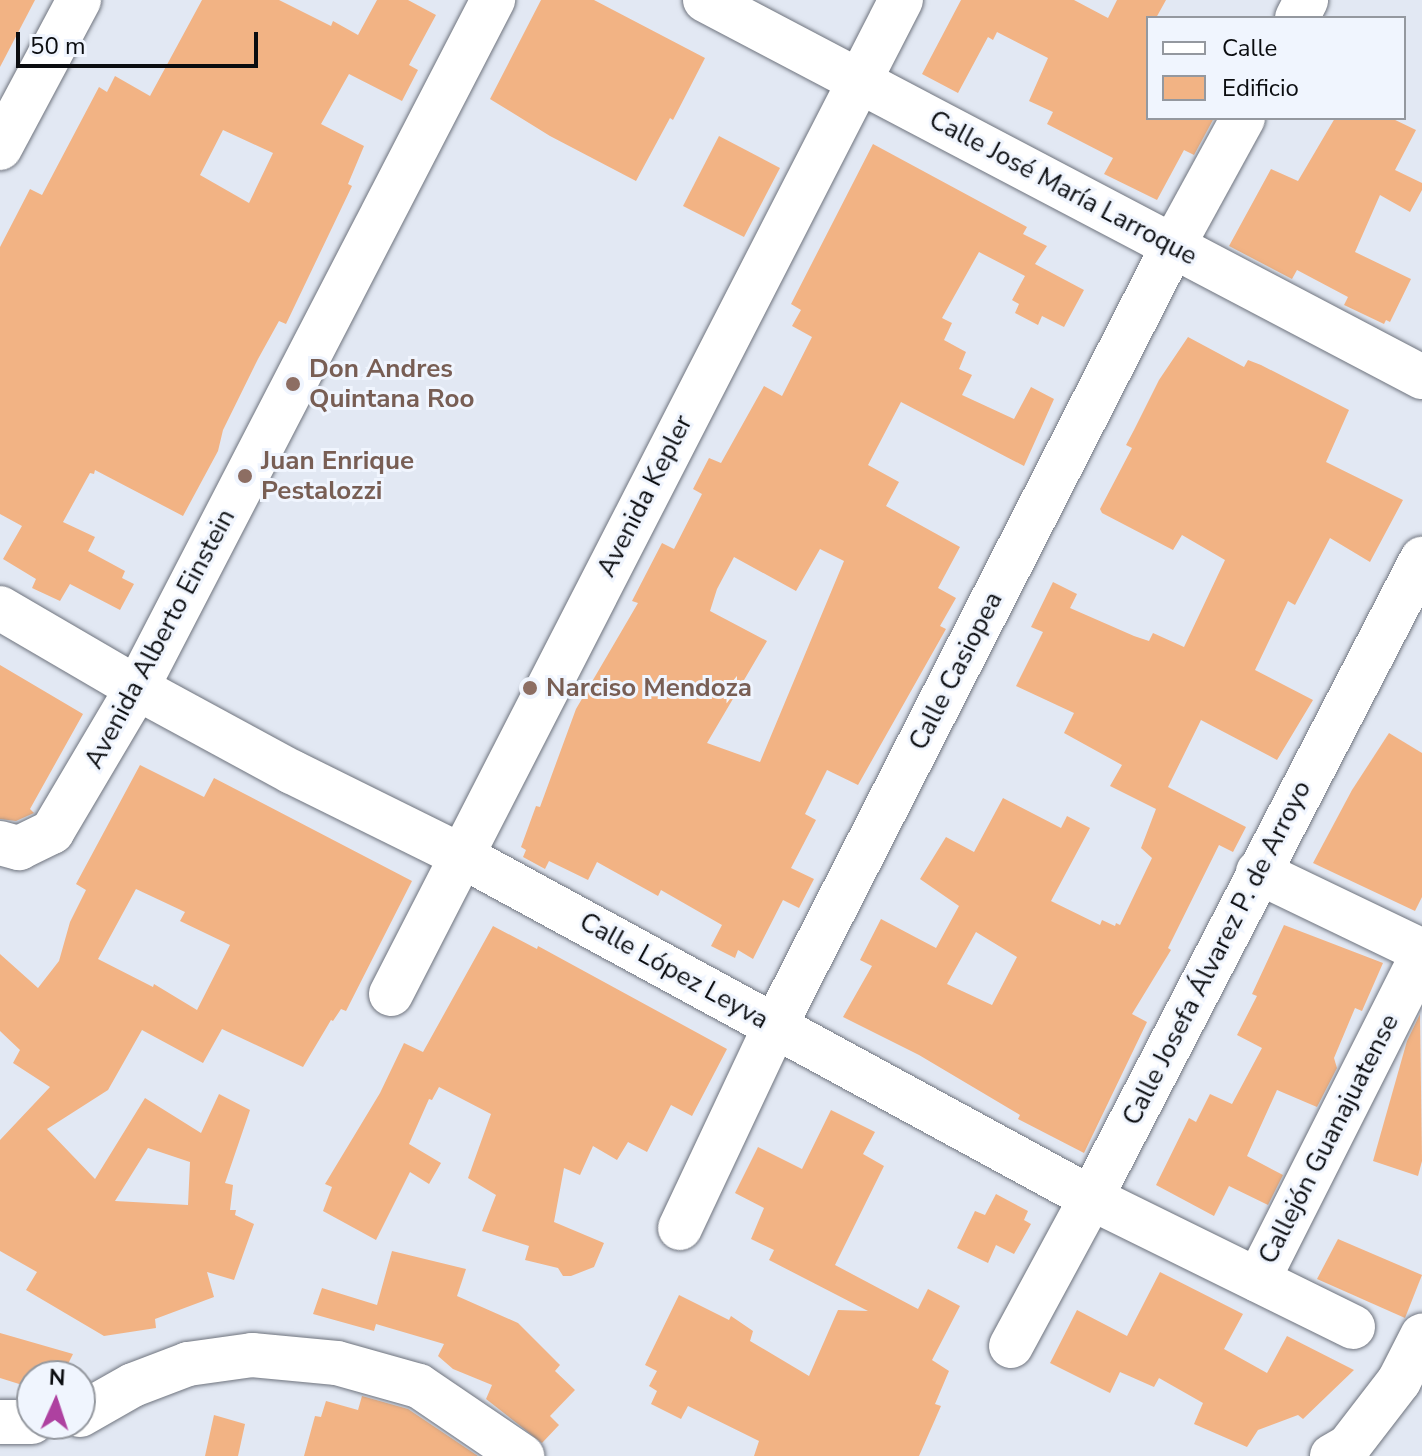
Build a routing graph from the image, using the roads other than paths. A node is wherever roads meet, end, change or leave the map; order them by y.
1 (79, 0) edge
2 (493, 0) edge
3 (705, 0) edge
4 (901, 0) edge
5 (859, 81) junction
6 (1242, 120) edge
7 (0, 148) edge
8 (1173, 246) junction
9 (1422, 377) edge
10 (1422, 559) edge
11 (0, 608) edge
12 (137, 688) junction
13 (18, 842) edge
14 (460, 855) junction
15 (1258, 872) junction
16 (1422, 953) edge
17 (391, 994) dead end
18 (775, 1026) junction
19 (1091, 1198) junction
20 (680, 1228) dead end
21 (1258, 1280) junction
22 (1353, 1327) dead end
23 (1422, 1336) edge
24 (1011, 1346) dead end
25 (1410, 1381) edge
26 (96, 1406) edge
27 (522, 1456) edge
28 (1332, 1456) edge

1 - 7 street
2 - 12 street, Avenida Alberto Einstein
3 - 5 street, Calle José María Larroque
4 - 5 street, Avenida Kepler
5 - 8 street, Calle José María Larroque
5 - 14 street, Avenida Kepler
6 - 8 street, Calle Casiopea
8 - 9 street, Calle José María Larroque
8 - 18 street, Calle Casiopea
10 - 15 street, Calle Josefa Álvarez P. de Arroyo
11 - 12 street, Calle López Leyva
12 - 13 street, Avenida Alberto Einstein
12 - 14 street, Calle López Leyva
14 - 17 street, Avenida Kepler
14 - 18 street, Calle López Leyva
15 - 16 street
15 - 19 street, Calle Josefa Álvarez P. de Arroyo
16 - 21 street, Callejón Guanajuatense
18 - 19 street, Calle López Leyva
18 - 20 street, Calle Casiopea
19 - 21 street, Calle López Leyva
19 - 24 street, Calle Josefa Álvarez P. de Arroyo
21 - 22 street, Calle López Leyva
23 - 25 street
25 - 28 street
26 - 27 street

